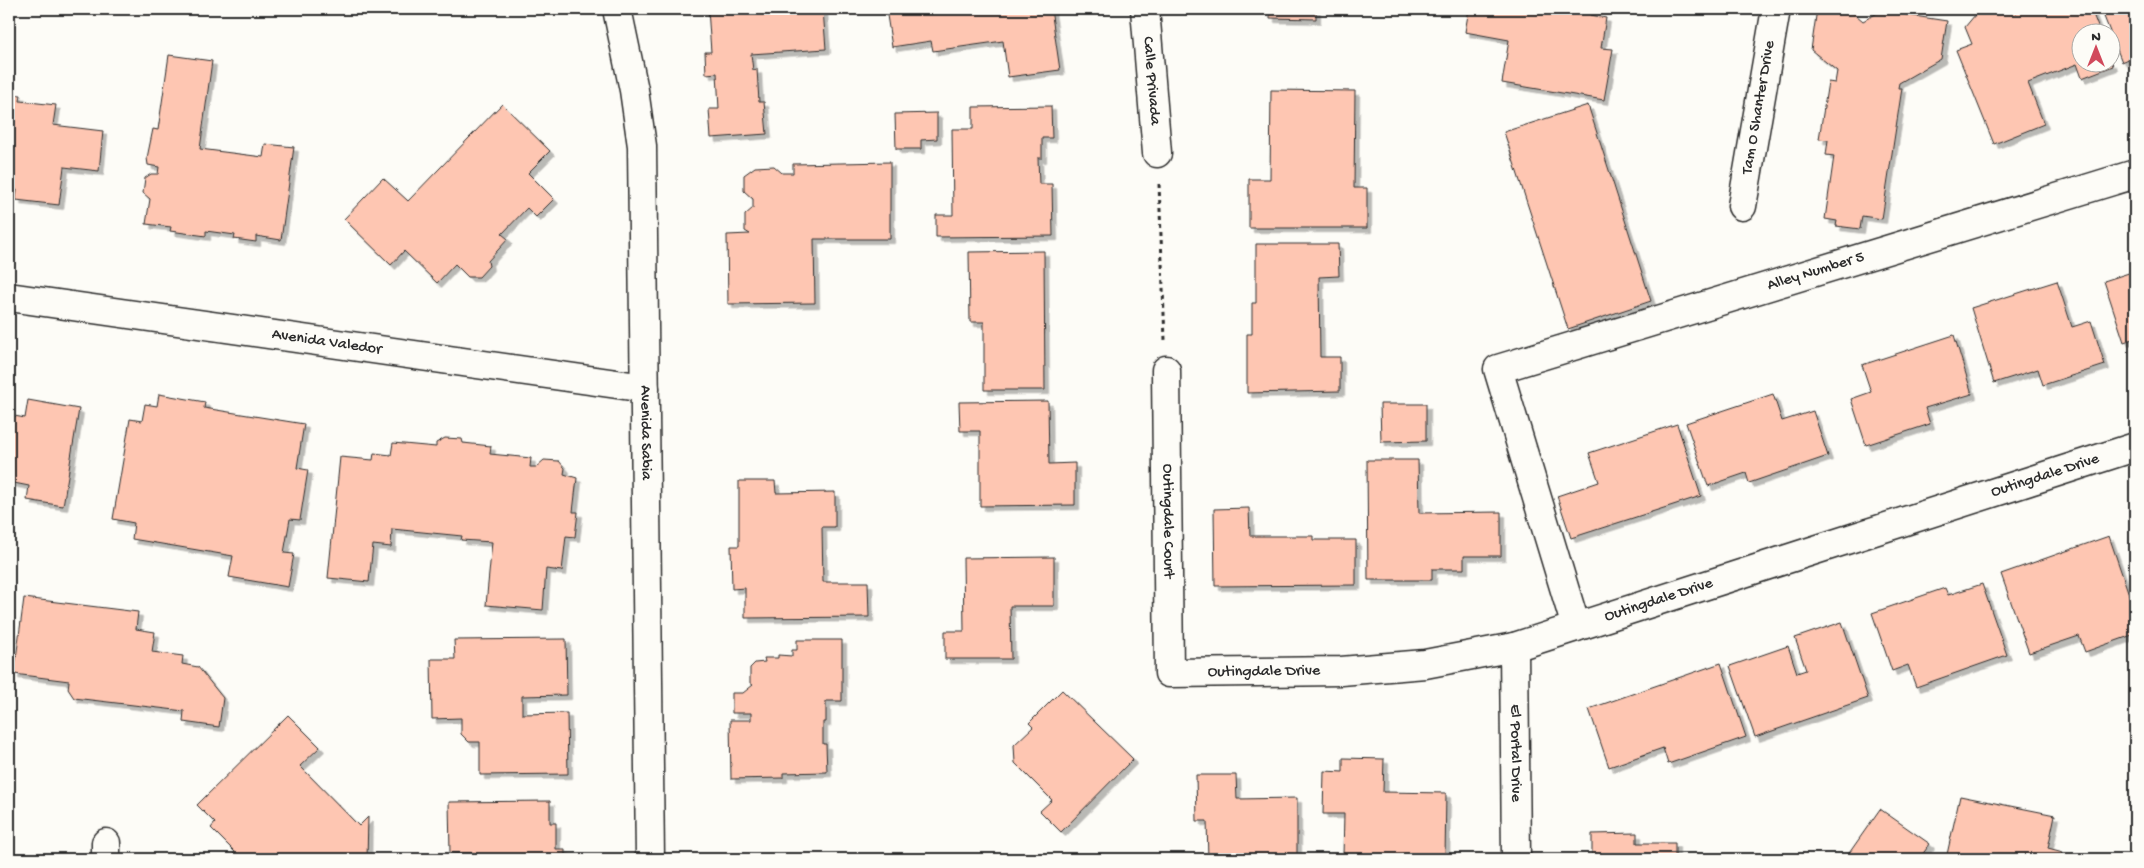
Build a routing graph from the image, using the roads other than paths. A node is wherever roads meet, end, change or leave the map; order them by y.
1 (617, 9) edge
2 (1146, 9) edge
3 (1776, 9) edge
4 (1157, 153) road end
5 (2135, 174) edge
6 (1742, 206) dead end
7 (9, 297) edge
8 (1166, 370) road end
9 (645, 388) junction
10 (2135, 447) edge
11 (1576, 627) junction
12 (1514, 647) junction
13 (1169, 673) joint
14 (650, 859) edge
15 (1516, 859) edge

1 - 9 street, Avenida Sabia
2 - 4 street, Calle Privada
3 - 6 street, Tam O Shanter Drive
5 - 11 street, Alley Number 5
7 - 9 street, Avenida Valedor
8 - 13 street, Outingdale Court
9 - 14 street, Avenida Sabia
10 - 11 street, Outingdale Drive
11 - 12 street, Outingdale Drive
12 - 13 street, Outingdale Drive
12 - 15 street, El Portal Drive

